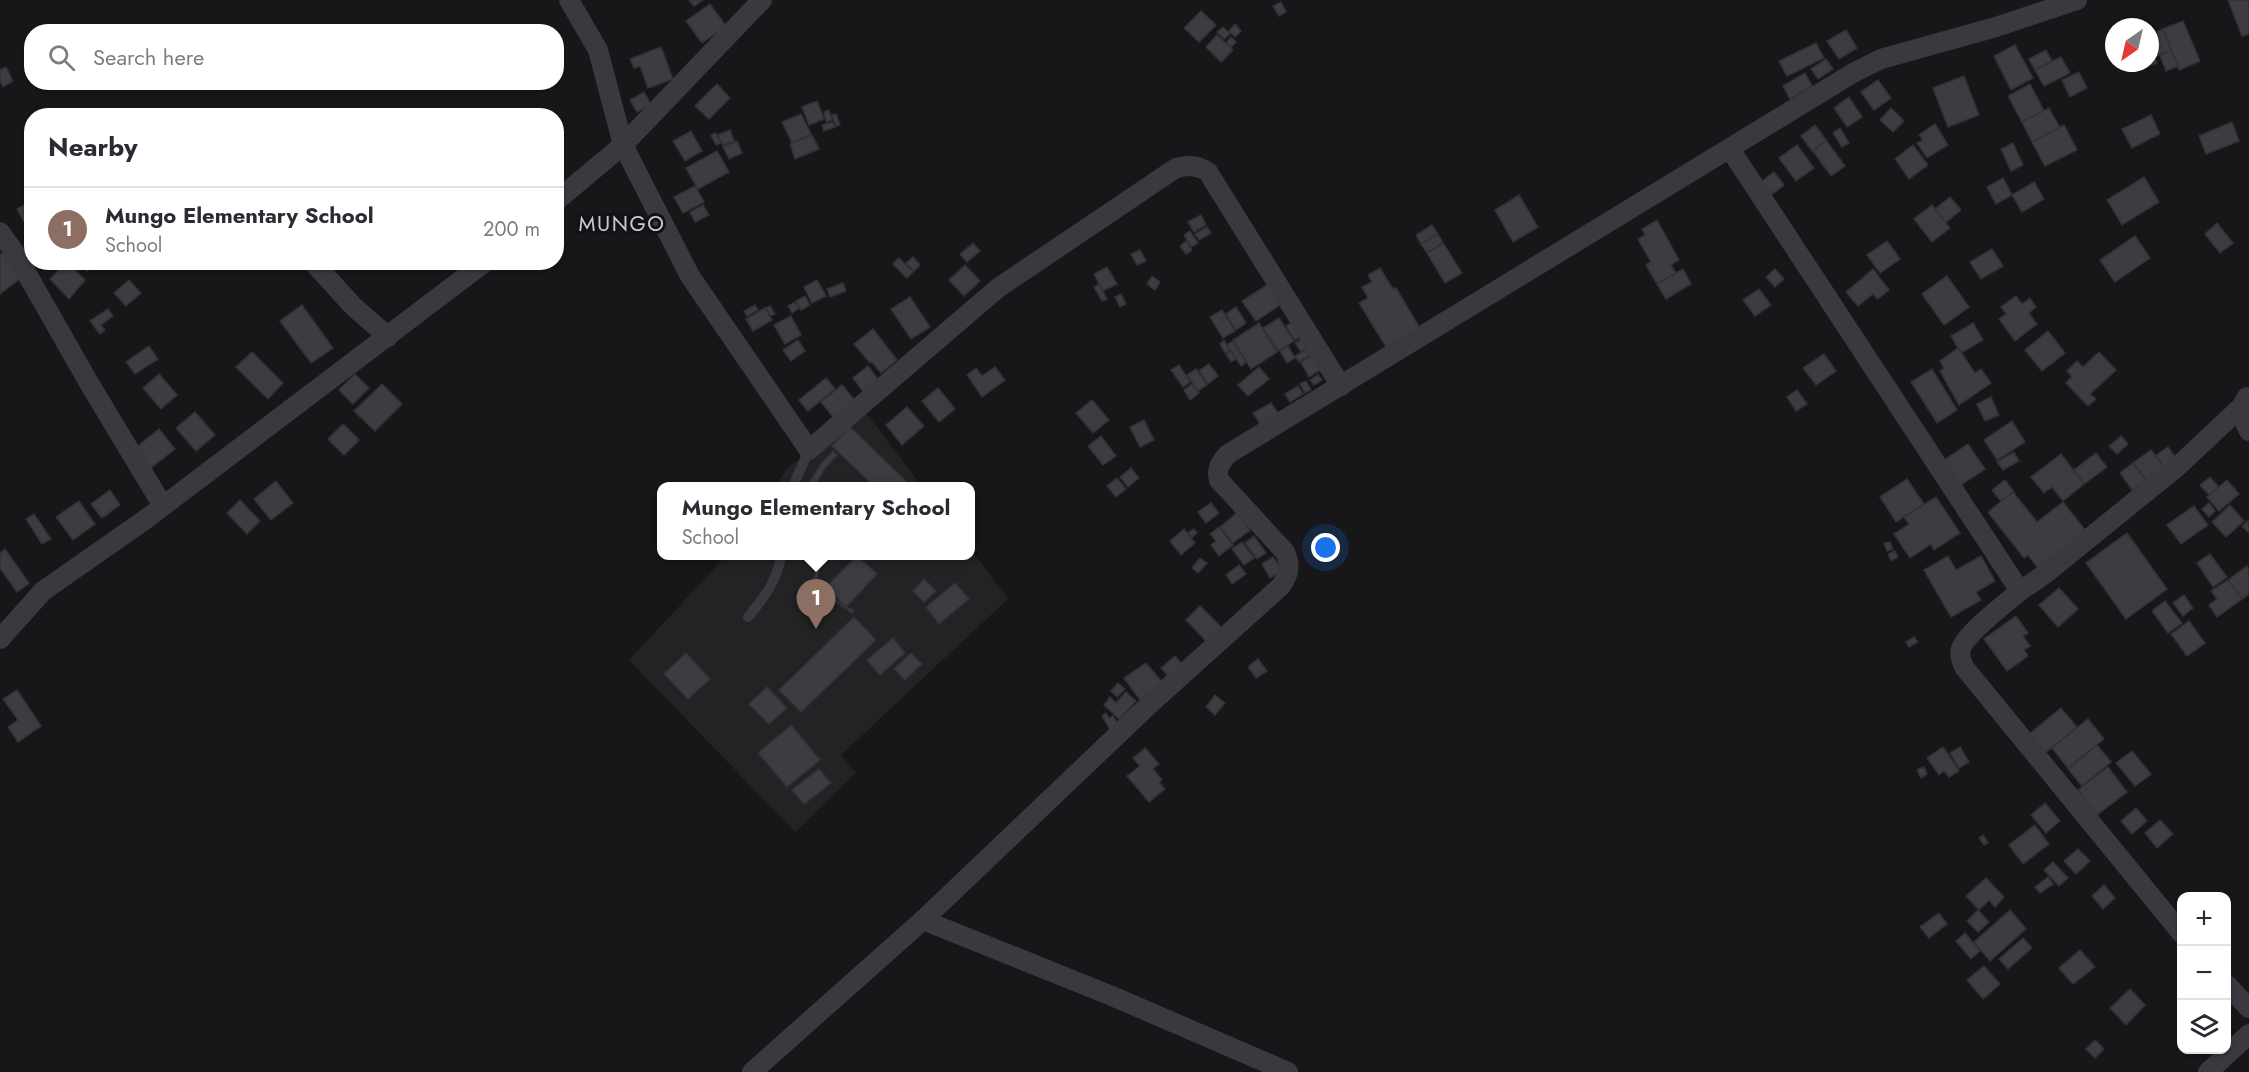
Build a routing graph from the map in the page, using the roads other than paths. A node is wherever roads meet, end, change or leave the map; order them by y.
1 (569, 0) edge
2 (762, 0) edge
3 (2077, 0) edge
4 (623, 145) junction
5 (1730, 149) junction
6 (564, 194) edge
7 (0, 232) edge
8 (24, 268) edge
9 (25, 270) edge
10 (320, 270) edge
11 (475, 270) edge
12 (388, 337) junction
13 (1341, 386) junction
14 (2245, 400) edge
15 (2249, 431) edge
16 (808, 450) junction
17 (796, 482) edge
18 (163, 506) junction
19 (780, 560) edge
20 (2020, 591) junction
21 (748, 617) dead end
22 (0, 639) edge
23 (923, 920) junction
24 (2177, 929) edge
25 (2231, 989) edge
26 (2249, 1008) edge
27 (2249, 1034) edge
28 (752, 1072) edge
29 (1288, 1072) edge
30 (2208, 1072) edge

1 - 4 street
2 - 4 street
3 - 5 street
4 - 6 street
4 - 16 street
5 - 13 street
5 - 20 street
7 - 8 street
9 - 18 street
10 - 12 street
11 - 12 street
12 - 18 street
13 - 16 street
13 - 23 street
14 - 15 street
14 - 20 street
16 - 17 lane
18 - 22 street
19 - 21 lane
20 - 24 street
23 - 28 street
23 - 29 street
25 - 26 street
27 - 30 street

